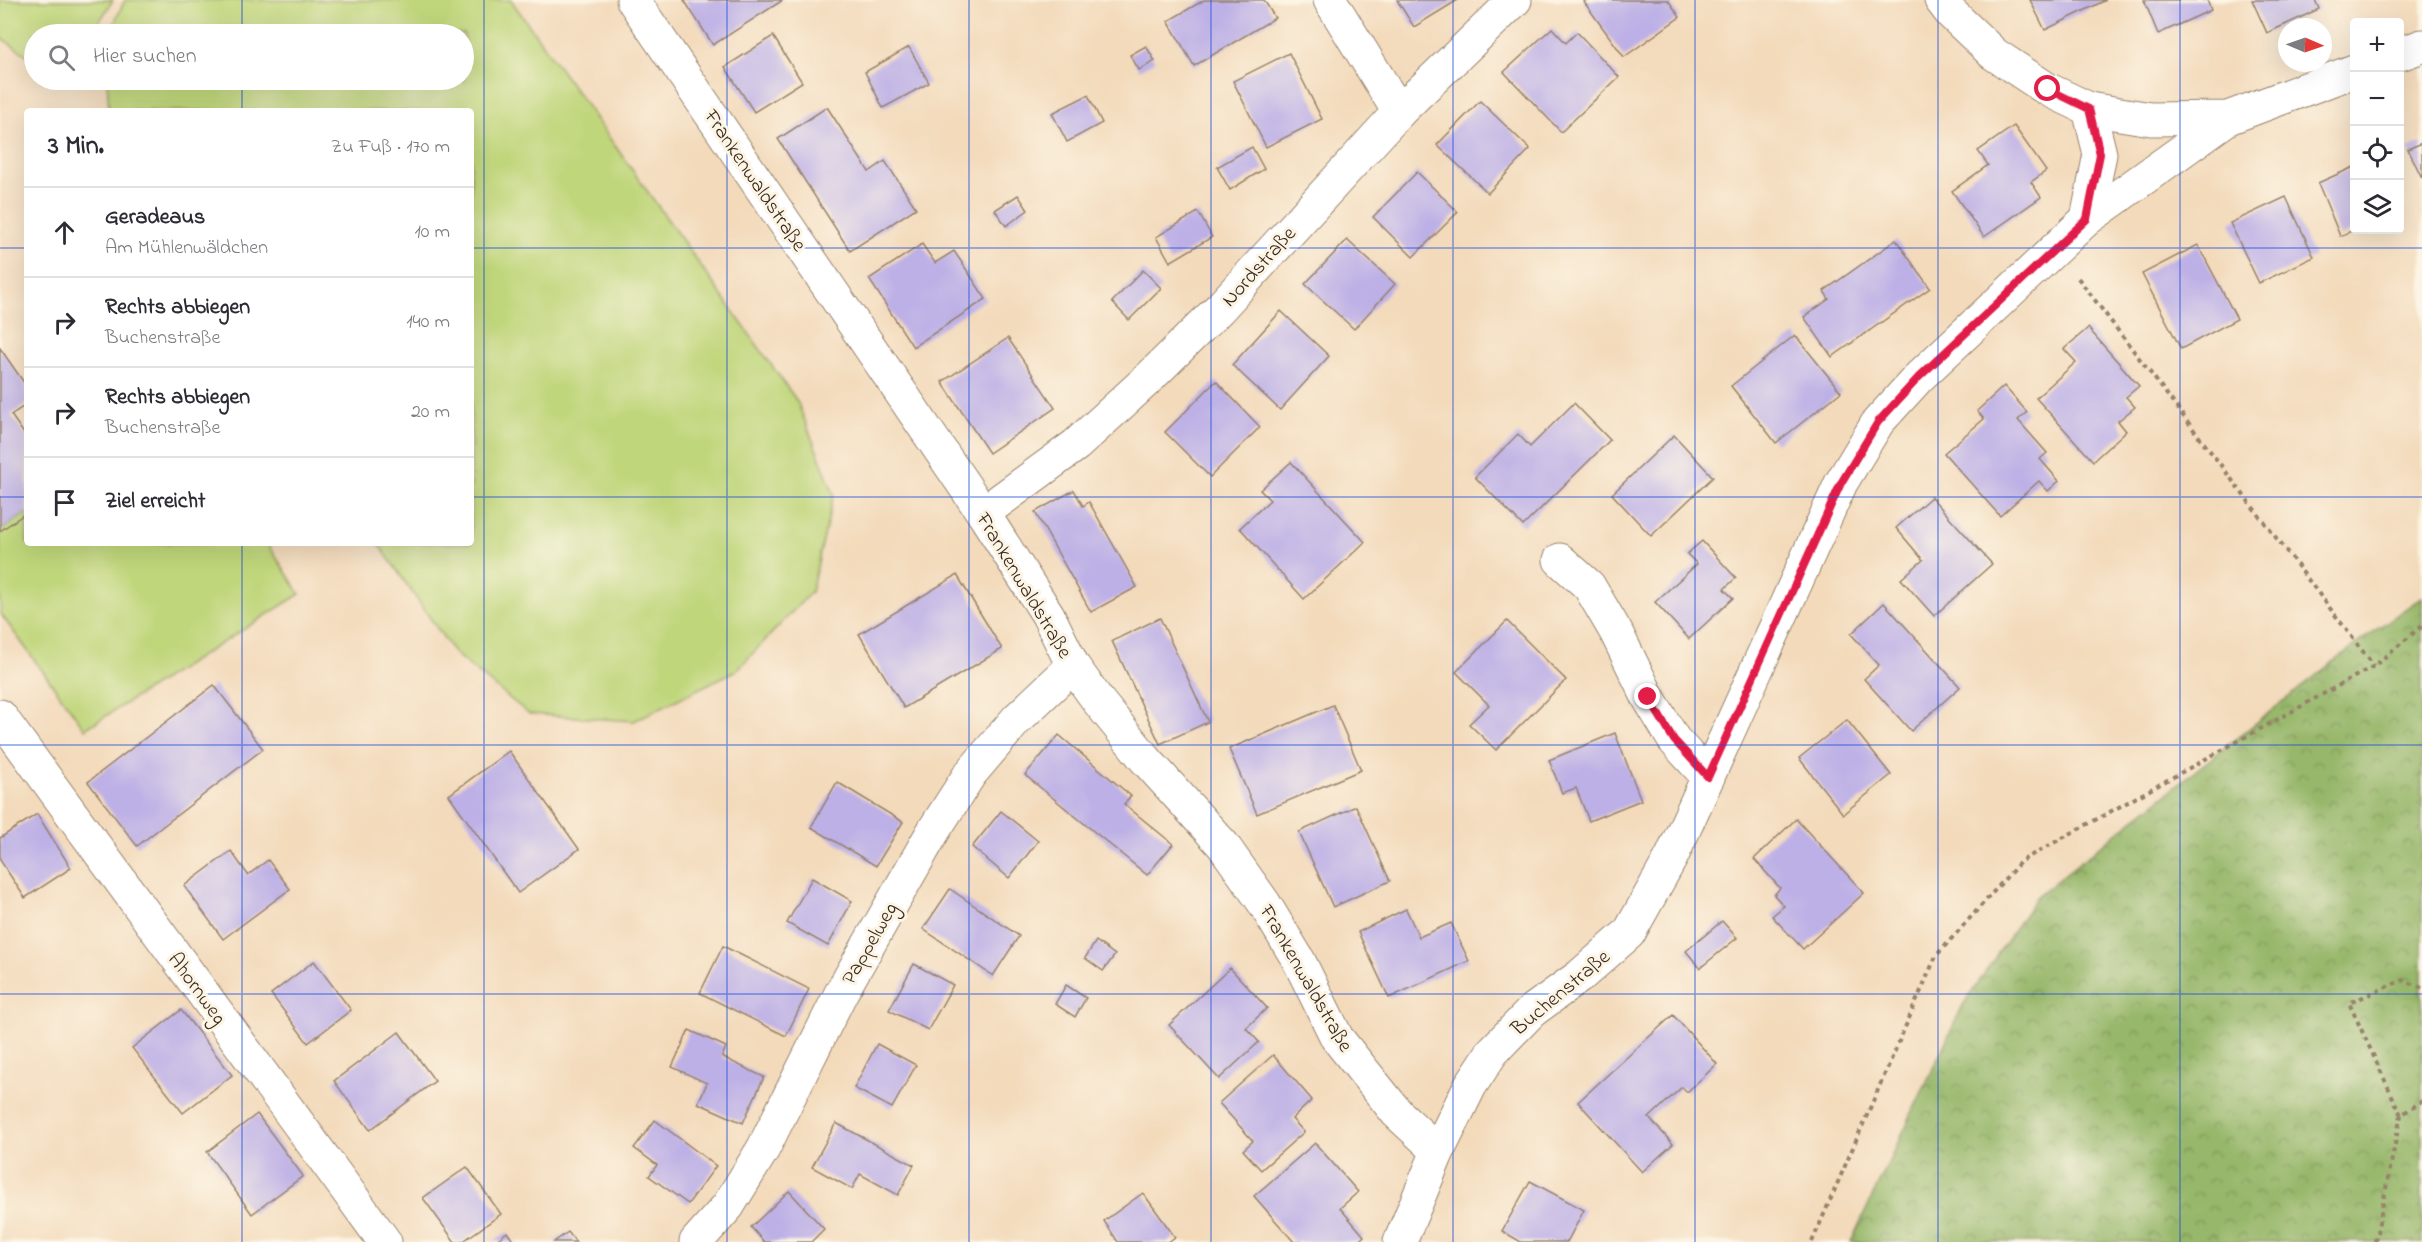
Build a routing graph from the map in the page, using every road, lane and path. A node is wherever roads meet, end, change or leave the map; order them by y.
1 (633, 0) edge
2 (1330, 0) edge
3 (1515, 0) edge
4 (1941, 0) edge
5 (2422, 46) edge
6 (2404, 53) edge
7 (2352, 72) edge
8 (2089, 109) junction
9 (1399, 112) junction
10 (2228, 118) junction
11 (2087, 219) junction
12 (2055, 249) junction
13 (983, 513) junction
14 (1560, 560) dead end
15 (2422, 626) edge
16 (1073, 666) junction
17 (2374, 666) junction
18 (4, 731) edge
19 (1708, 777) junction
20 (2422, 988) edge
21 (2422, 1101) edge
22 (2401, 1115) junction
23 (1438, 1151) junction
24 (386, 1242) edge
25 (696, 1242) edge
26 (1400, 1242) edge
27 (1812, 1242) edge
28 (2375, 1242) edge

1 - 13 street, Frankenwaldstraße
2 - 9 street
3 - 9 street, Nordstraße
4 - 8 street
5 - 6 street
7 - 10 street
8 - 10 street
8 - 11 street
9 - 13 street, Nordstraße
10 - 11 street, Buchenstraße
11 - 12 street, Buchenstraße
12 - 17 path
12 - 19 street, Buchenstraße
13 - 16 street, Frankenwaldstraße
14 - 19 street
15 - 17 path
16 - 23 street, Frankenwaldstraße
16 - 25 street, Pappelweg
17 - 27 path
18 - 24 street, Ahornweg
19 - 23 street, Buchenstraße
20 - 22 path
21 - 22 path
22 - 28 path
23 - 26 street, Buchenstraße

